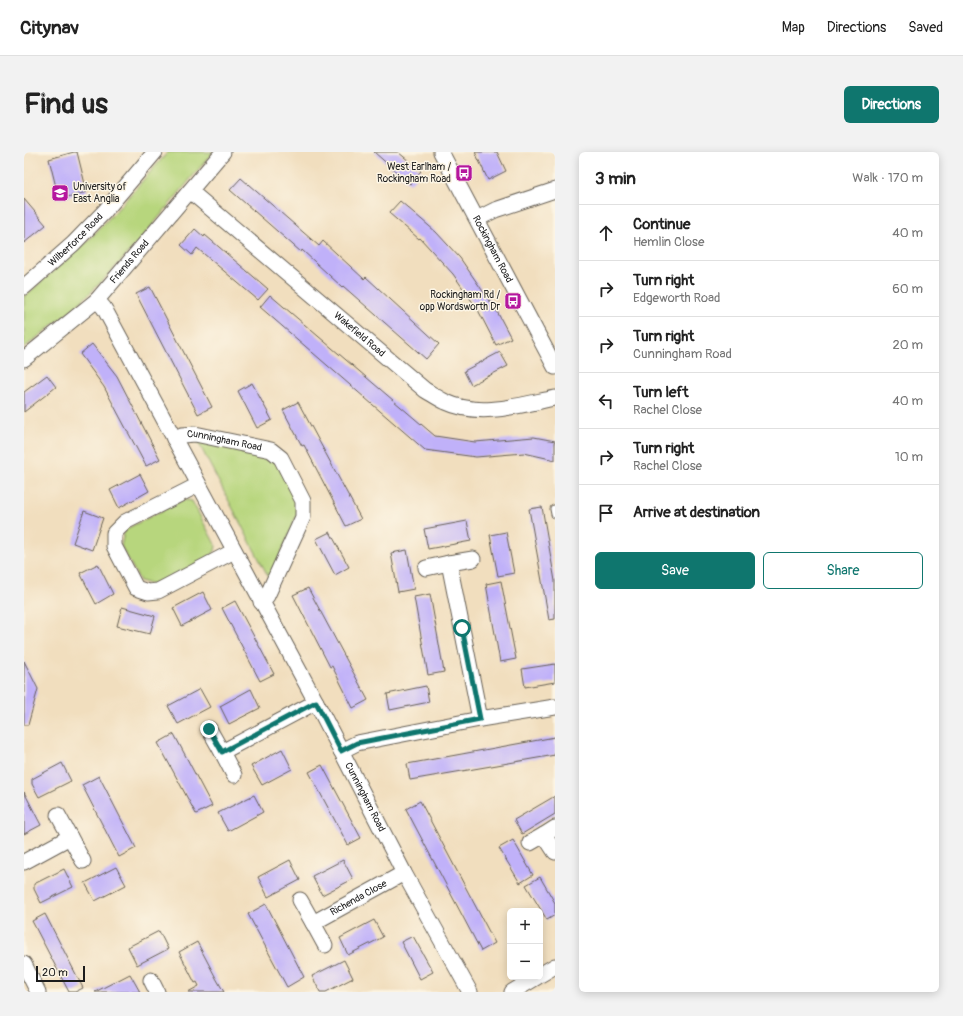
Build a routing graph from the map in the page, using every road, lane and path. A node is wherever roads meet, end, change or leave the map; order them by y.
1 (155, 152) edge
2 (223, 152) edge
3 (441, 152) edge
4 (555, 190) edge
5 (190, 191) junction
6 (477, 219) junction
7 (24, 287) edge
8 (97, 300) junction
9 (24, 358) edge
10 (555, 367) edge
11 (555, 398) edge
12 (174, 439) junction
13 (198, 485) junction
14 (234, 551) junction
15 (472, 559) dead end
16 (449, 564) junction
17 (426, 568) dead end
18 (261, 602) junction
19 (316, 702) junction
20 (555, 706) edge
21 (480, 719) junction
22 (209, 729) dead end
23 (341, 751) junction
24 (222, 752) junction
25 (234, 775) dead end
26 (58, 815) dead end
27 (550, 831) edge
28 (70, 837) junction
29 (530, 843) dead end
30 (555, 852) edge
31 (83, 861) dead end
32 (24, 862) edge
33 (404, 873) junction
34 (300, 900) dead end
35 (313, 924) junction
36 (325, 945) dead end
37 (24, 964) edge
38 (555, 966) edge
39 (543, 973) edge
40 (532, 980) edge
41 (38, 992) edge
42 (470, 992) edge
43 (512, 992) edge

1 - 7 street, Wilberforce Road
2 - 5 street, Friends Road
3 - 6 street, Rockingham Road
4 - 6 street
5 - 8 street, Friends Road
5 - 11 street, Wakefield Road
6 - 10 street, Rockingham Road
8 - 9 street, Friends Road
8 - 12 street, Cunningham Road
12 - 13 street, Cunningham Road
12 - 18 street, Cunningham Road
13 - 14 street, Cunningham Road
13 - 14 street
14 - 18 street, Cunningham Road
15 - 16 street
16 - 17 street
16 - 21 street
18 - 19 street, Cunningham Road
19 - 23 street, Cunningham Road
19 - 24 street
20 - 21 street
21 - 23 street
22 - 24 street
23 - 33 street, Cunningham Road
24 - 25 street
26 - 28 street
27 - 29 street
27 - 30 street
28 - 31 street
28 - 32 street
33 - 35 street, Richenda Close
33 - 42 street, Cunningham Road
34 - 35 street
35 - 36 street
37 - 41 street
38 - 39 street
40 - 43 street

